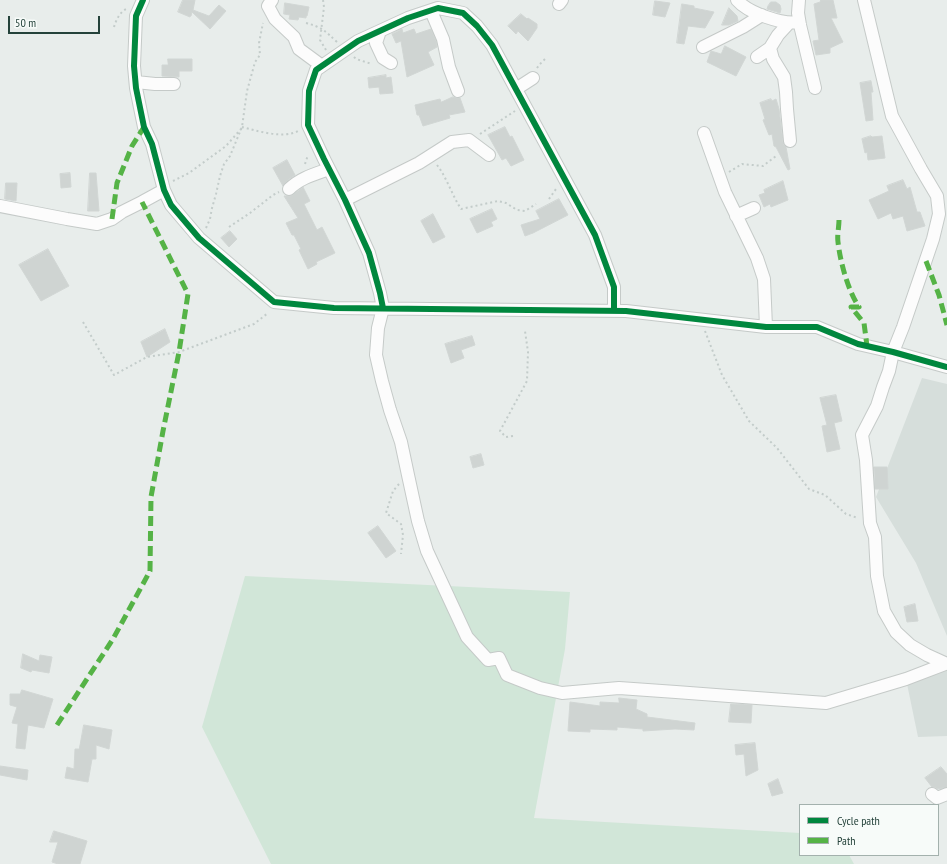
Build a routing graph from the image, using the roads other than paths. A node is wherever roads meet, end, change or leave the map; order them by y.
1 (143, 0) edge
2 (737, 0) edge
3 (799, 0) edge
4 (864, 0) edge
5 (271, 6) edge
6 (427, 12) junction
7 (762, 15) junction
8 (794, 22) junction
9 (419, 25) dead end
10 (380, 31) junction
11 (703, 47) dead end
12 (770, 48) junction
13 (757, 57) dead end
14 (327, 63) junction
15 (391, 63) dead end
16 (533, 78) dead end
17 (136, 82) junction
18 (174, 84) dead end
19 (815, 88) dead end
20 (516, 89) junction
21 (458, 91) dead end
22 (704, 133) dead end
23 (790, 141) dead end
24 (489, 155) dead end
25 (329, 169) junction
26 (294, 185) road end
27 (163, 186) junction
28 (345, 200) junction
29 (0, 206) edge
30 (754, 208) dead end
31 (736, 216) junction
32 (383, 308) junction
33 (614, 310) junction
34 (766, 327) junction
35 (893, 352) junction
36 (947, 367) edge
37 (946, 664) edge
38 (932, 794) dead end
39 (947, 794) edge

1 - 17 street
2 - 7 street
3 - 8 street
4 - 35 street
5 - 14 street
6 - 9 street
6 - 10 street
6 - 20 street
6 - 21 street
7 - 8 street
7 - 11 street
8 - 12 street
8 - 19 street
10 - 14 street
10 - 15 street
12 - 13 street
12 - 23 street
14 - 25 street
16 - 20 street
17 - 18 street
17 - 27 street
20 - 33 street
22 - 31 street
24 - 28 street
25 - 26 street
25 - 28 street
27 - 29 street
27 - 32 street
28 - 32 street
30 - 31 street
31 - 34 street
32 - 33 street
32 - 37 street
33 - 34 street
34 - 35 street
35 - 36 street
35 - 37 street
38 - 39 street

